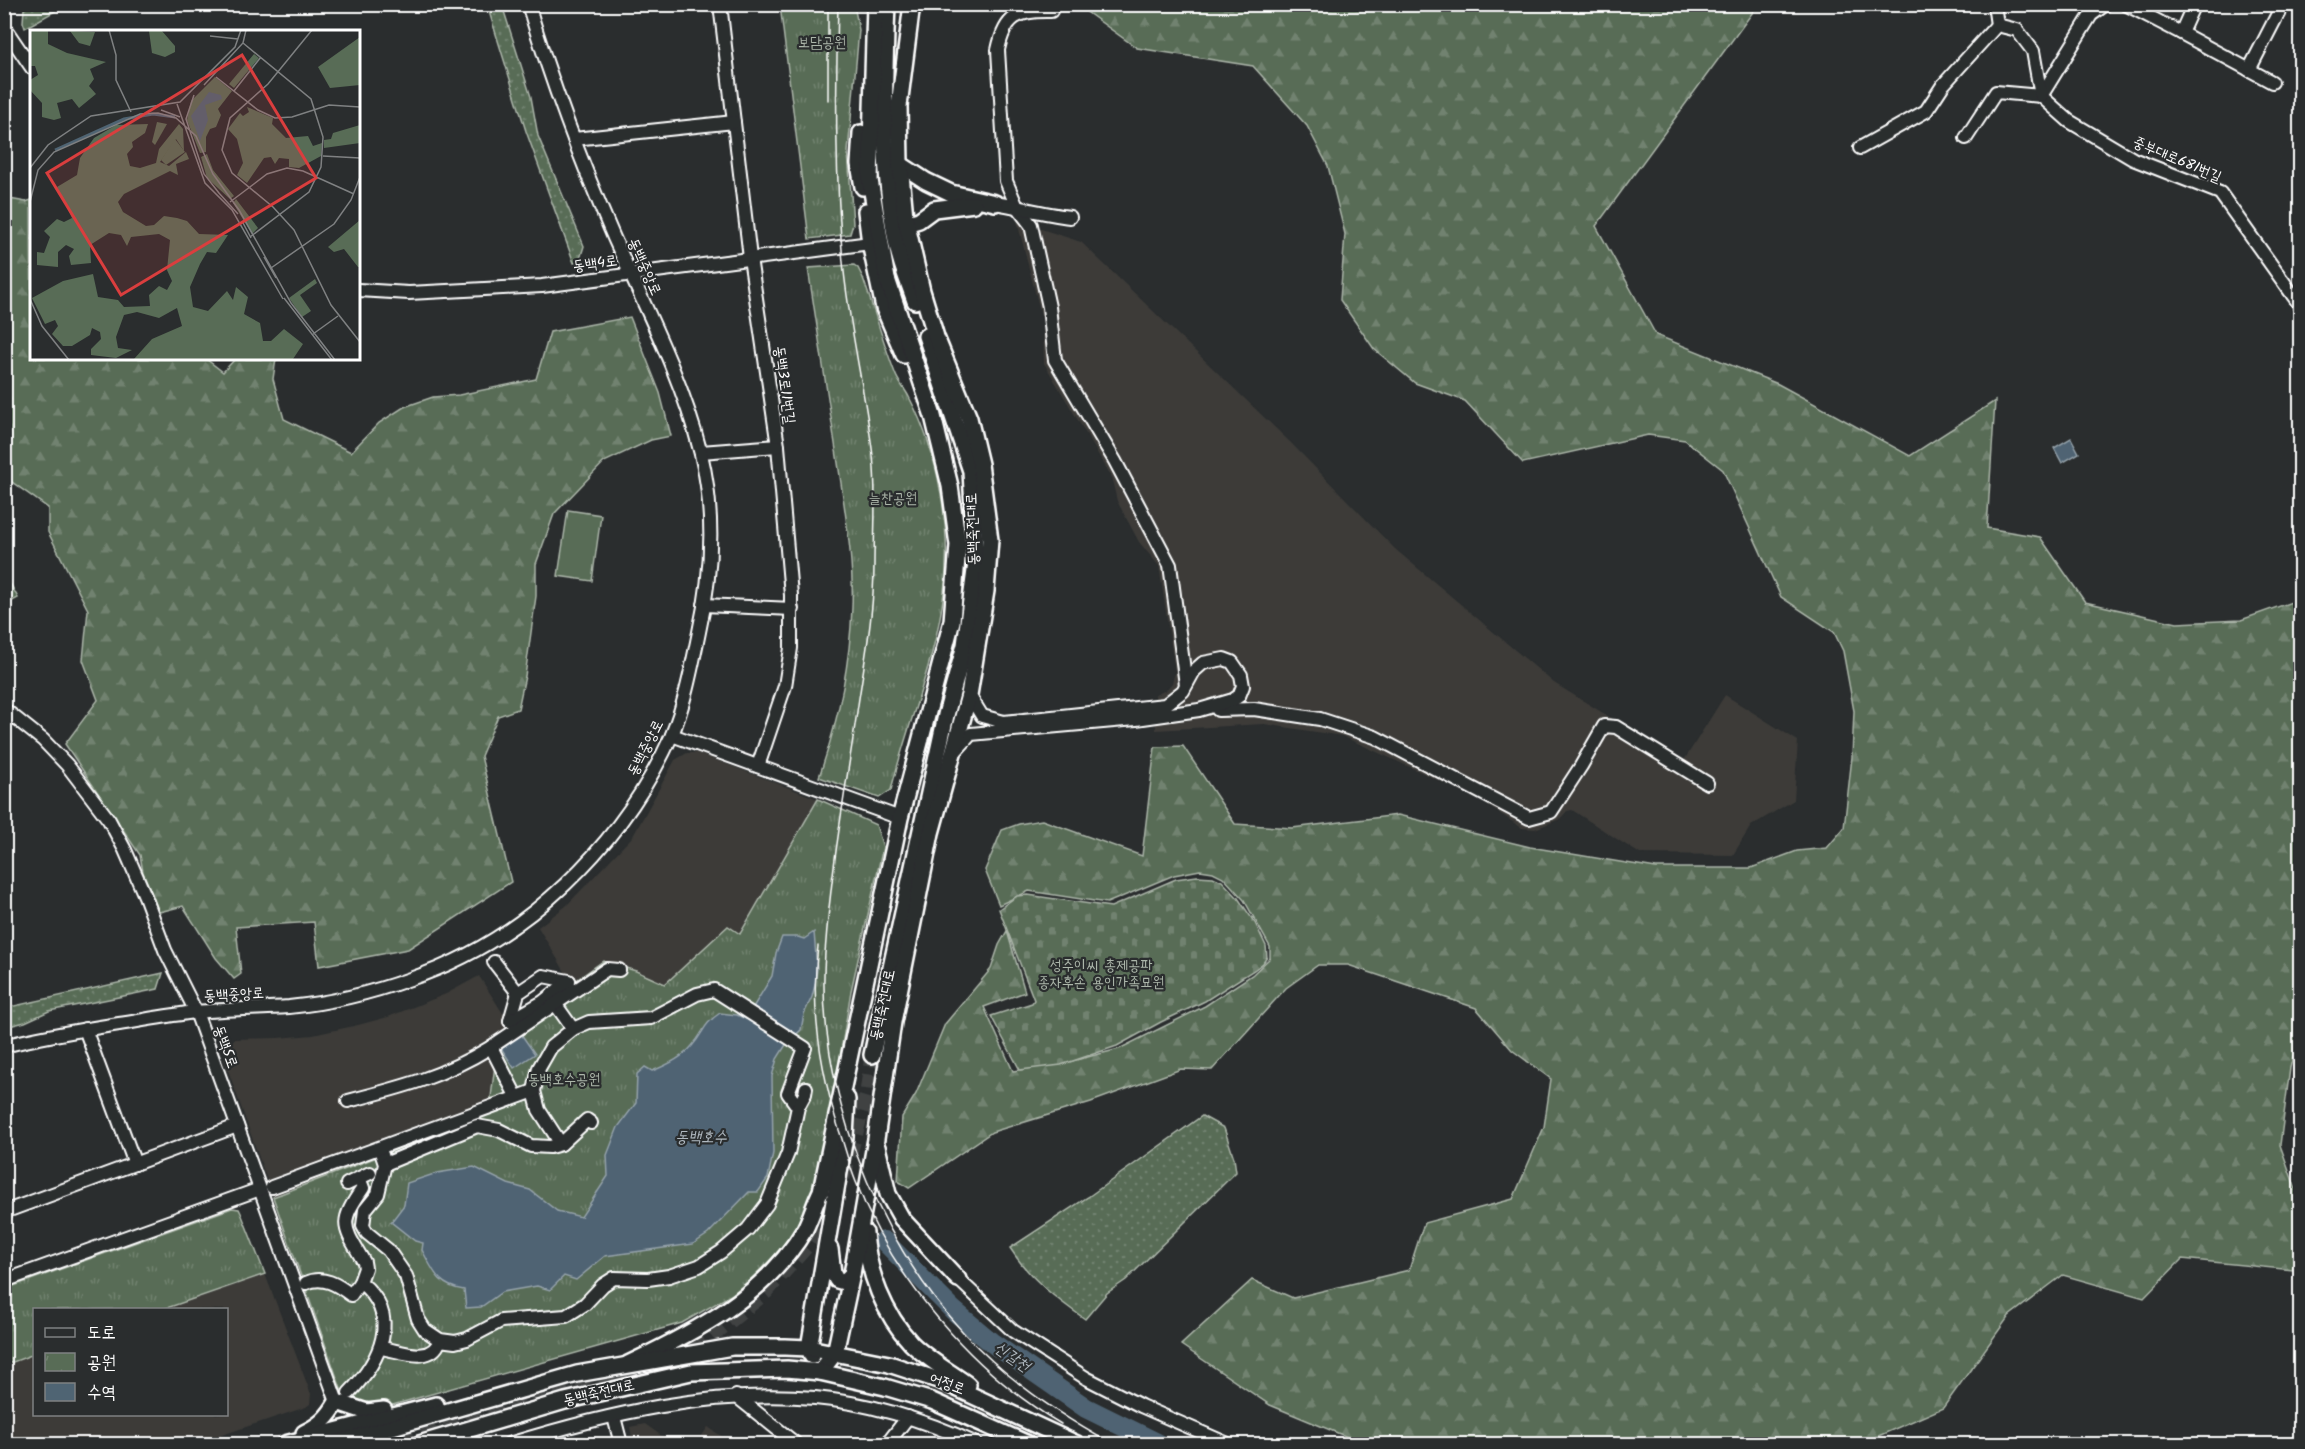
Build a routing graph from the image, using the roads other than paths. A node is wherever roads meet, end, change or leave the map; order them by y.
1 (528, 4) edge
2 (720, 4) edge
3 (868, 4) edge
4 (875, 4) edge
5 (887, 4) edge
6 (912, 4) edge
7 (1994, 4) edge
8 (2106, 4) edge
9 (2125, 4) edge
10 (2194, 4) edge
11 (2283, 4) edge
12 (1051, 11) dead end
13 (1997, 25) junction
14 (4, 27) edge
15 (2181, 33) junction
16 (30, 65) edge
17 (2250, 70) junction
18 (2272, 82) dead end
19 (2041, 96) junction
20 (734, 122) junction
21 (1966, 138) dead end
22 (574, 139) junction
23 (1860, 148) dead end
24 (900, 164) junction
25 (994, 203) junction
26 (1017, 207) junction
27 (1070, 217) dead end
28 (906, 224) junction
29 (870, 243) junction
30 (750, 258) junction
31 (631, 274) junction
32 (360, 290) edge
33 (2301, 305) edge
34 (933, 416) junction
35 (958, 434) junction
36 (778, 446) junction
37 (700, 452) junction
38 (980, 464) junction
39 (986, 591) junction
40 (704, 605) junction
41 (792, 609) junction
42 (966, 638) junction
43 (1180, 644) junction
44 (1203, 663) junction
45 (1186, 685) junction
46 (969, 695) junction
47 (1239, 696) junction
48 (1254, 708) junction
49 (4, 709) edge
50 (1199, 710) junction
51 (672, 735) junction
52 (954, 753) junction
53 (758, 766) junction
54 (1707, 783) dead end
55 (900, 818) junction
56 (494, 962) dead end
57 (619, 970) dead end
58 (518, 993) junction
59 (556, 1005) junction
60 (196, 1012) junction
61 (86, 1029) junction
62 (573, 1029) junction
63 (4, 1046) edge
64 (491, 1047) junction
65 (849, 1054) junction
66 (872, 1055) tunnel mouth
67 (806, 1088) dead end
68 (534, 1091) junction
69 (516, 1096) junction
70 (348, 1101) dead end
71 (798, 1107) junction
72 (591, 1123) dead end
73 (237, 1126) junction
74 (876, 1139) junction
75 (561, 1144) junction
76 (380, 1149) junction
77 (135, 1164) junction
78 (385, 1164) junction
79 (347, 1184) dead end
80 (266, 1188) junction
81 (4, 1212) edge
82 (863, 1214) junction
83 (828, 1231) junction
84 (852, 1274) junction
85 (5, 1278) edge
86 (958, 1279) joint
87 (360, 1282) junction
88 (306, 1283) dead end
89 (440, 1340) junction
90 (381, 1348) junction
91 (809, 1348) junction
92 (835, 1353) junction
93 (628, 1364) junction
94 (820, 1372) junction
95 (577, 1374) junction
96 (736, 1396) junction
97 (343, 1397) junction
98 (989, 1402) junction
99 (426, 1407) junction
100 (614, 1417) junction
101 (908, 1417) junction
102 (284, 1444) edge
103 (333, 1444) edge
104 (419, 1444) edge
105 (509, 1444) edge
106 (621, 1444) edge
107 (796, 1444) edge
108 (886, 1444) edge
109 (977, 1444) edge
110 (1028, 1444) edge
111 (1077, 1444) edge
112 (1228, 1444) edge

1 - 22 street, 동백중앙로
2 - 20 street, 동백3로11번길
3 - 29 main road
4 - 34 main road, 동백죽전대로
5 - 35 main road, 동백죽전대로
6 - 24 main road
7 - 13 street
8 - 19 street
9 - 15 street
10 - 15 street
11 - 17 street
12 - 26 street
13 - 19 street
13 - 23 street
14 - 16 street
15 - 17 street
17 - 18 street
19 - 21 street
19 - 33 street, 중부대로681번길
20 - 22 street
20 - 30 street, 동백3로11번길
22 - 31 street, 동백중앙로
24 - 25 main road
24 - 28 main road
25 - 26 street
25 - 28 main road
26 - 27 street
26 - 43 street
28 - 38 main road
29 - 30 street, 동백4로
29 - 34 main road
30 - 31 street, 동백4로
30 - 36 street, 동백3로11번길
31 - 32 street, 동백4로
31 - 37 street, 동백중앙로
34 - 55 main road, 동백죽전대로
35 - 38 main road
35 - 42 main road, 동백죽전대로
36 - 37 street
36 - 41 street, 동백3로11번길
37 - 40 street, 동백중앙로
38 - 39 main road
39 - 42 main road
39 - 46 main road
40 - 41 street
40 - 51 street, 동백중앙로
41 - 53 street, 동백3로11번길
42 - 66 main road, 동백죽전대로
43 - 44 street
43 - 45 street
44 - 45 street
44 - 47 street
45 - 46 street
46 - 52 main road
47 - 48 street
47 - 50 street
48 - 50 street
48 - 54 street
49 - 60 street, 동백5로
50 - 52 street
51 - 53 street
51 - 60 street, 동백중앙로
52 - 74 main road
53 - 55 street
55 - 65 main road, 동백죽전대로
56 - 58 street
57 - 59 street
58 - 58 street
59 - 62 street
59 - 64 street
60 - 61 street, 동백중앙로
60 - 73 street, 동백5로
61 - 63 street, 동백중앙로
61 - 77 street
62 - 68 street
62 - 71 street
64 - 69 street
64 - 70 street
65 - 83 main road
65 - 93 main road
67 - 71 street
68 - 69 street
68 - 75 street
69 - 76 street
71 - 89 street
72 - 75 street
73 - 77 street
73 - 80 street, 동백5로
74 - 82 main road
74 - 86 main road
75 - 78 street
76 - 78 street
76 - 80 street
77 - 81 street
78 - 89 street
79 - 87 street
80 - 85 street
80 - 97 street, 동백5로
82 - 84 main road
82 - 98 main road
83 - 84 main road
83 - 91 main road
84 - 92 main road
86 - 112 street
87 - 88 street
87 - 90 street
89 - 90 street
90 - 97 street
91 - 92 main road, 어정로
91 - 93 main road, 동백죽전대로
91 - 94 main road
92 - 94 main road
92 - 98 main road, 어정로
93 - 95 main road, 동백죽전대로
94 - 104 main road, 동백죽전대로
94 - 110 main road, 어정로
95 - 99 main road, 동백죽전대로
95 - 103 main road, 동백죽전대로
96 - 100 street
96 - 101 street
96 - 107 street
97 - 99 main road
97 - 102 main road
98 - 111 main road, 어정로
99 - 102 main road, 동백죽전대로
100 - 105 street
100 - 106 street
101 - 108 street
101 - 109 street

